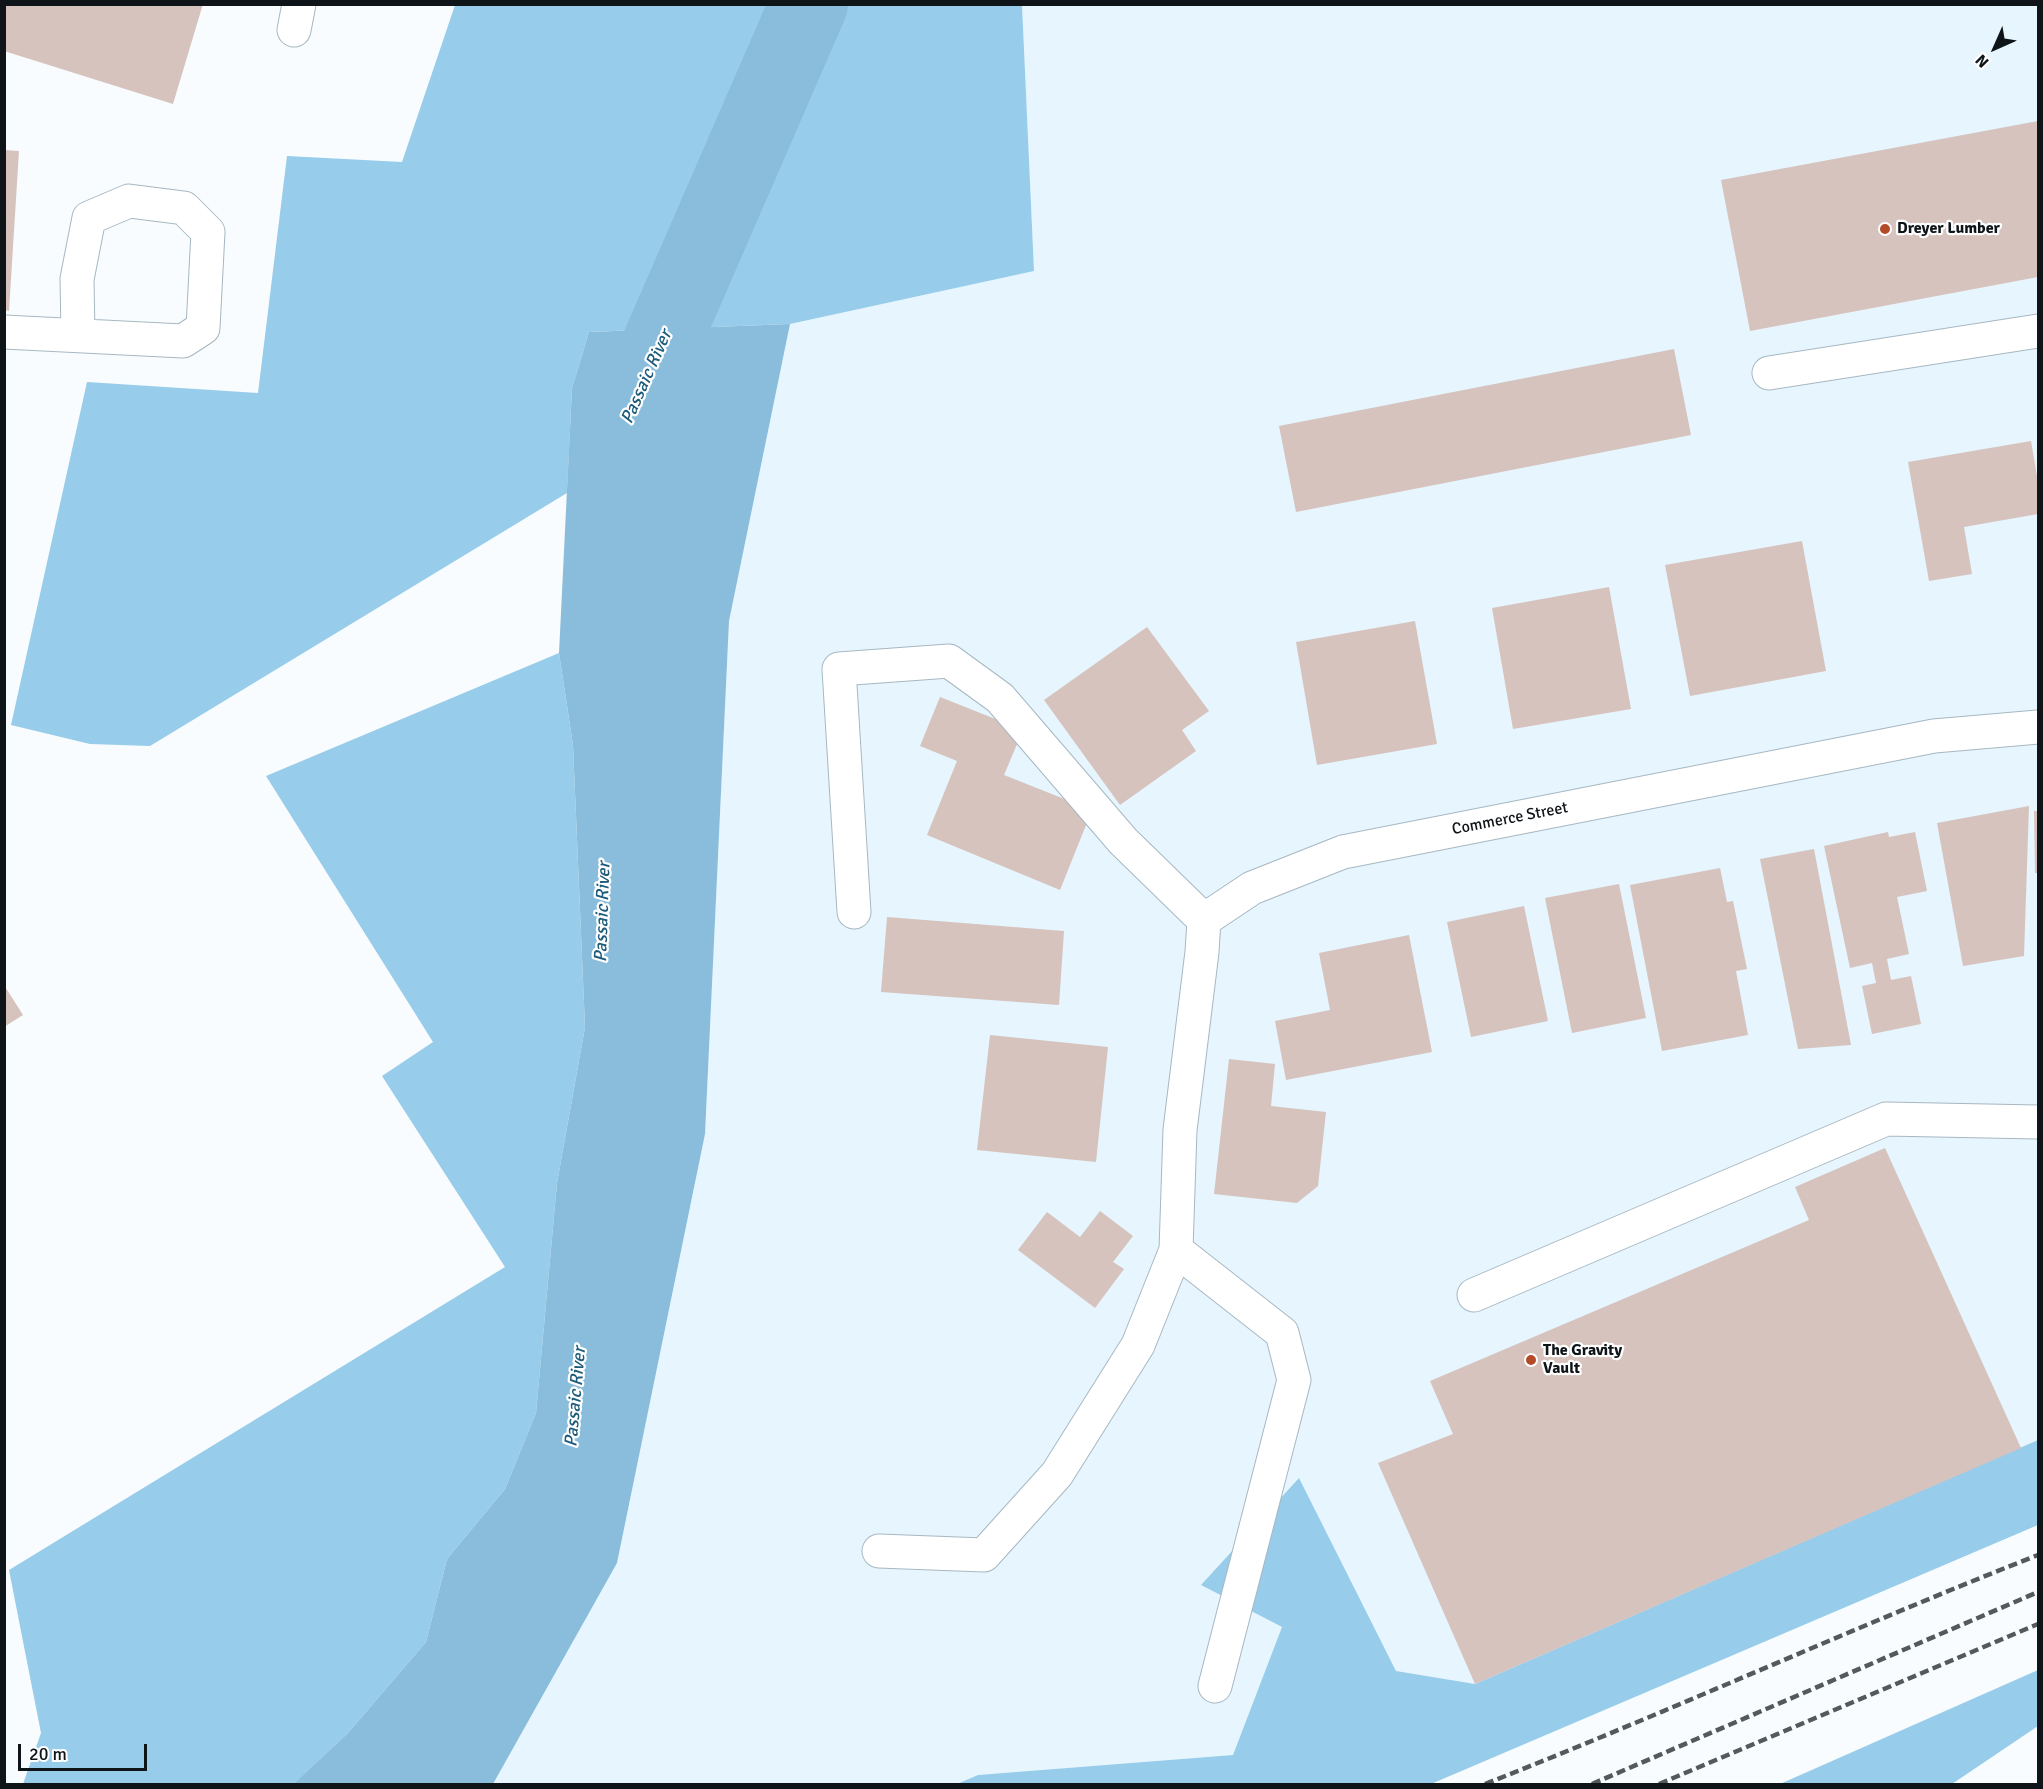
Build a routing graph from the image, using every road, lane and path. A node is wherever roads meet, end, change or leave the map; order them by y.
1 (2038, 331) edge
2 (4, 332) edge
3 (78, 336) junction
4 (1769, 373) dead end
5 (2038, 727) edge
6 (854, 912) dead end
7 (1204, 920) junction
8 (2038, 1122) edge
9 (1176, 1250) junction
10 (1474, 1295) dead end
11 (879, 1551) dead end
12 (1215, 1686) dead end

1 - 4 street
2 - 3 street
3 - 3 street
5 - 7 street, Commerce Street
6 - 7 street
7 - 9 street
8 - 10 street
9 - 11 street
9 - 12 street

